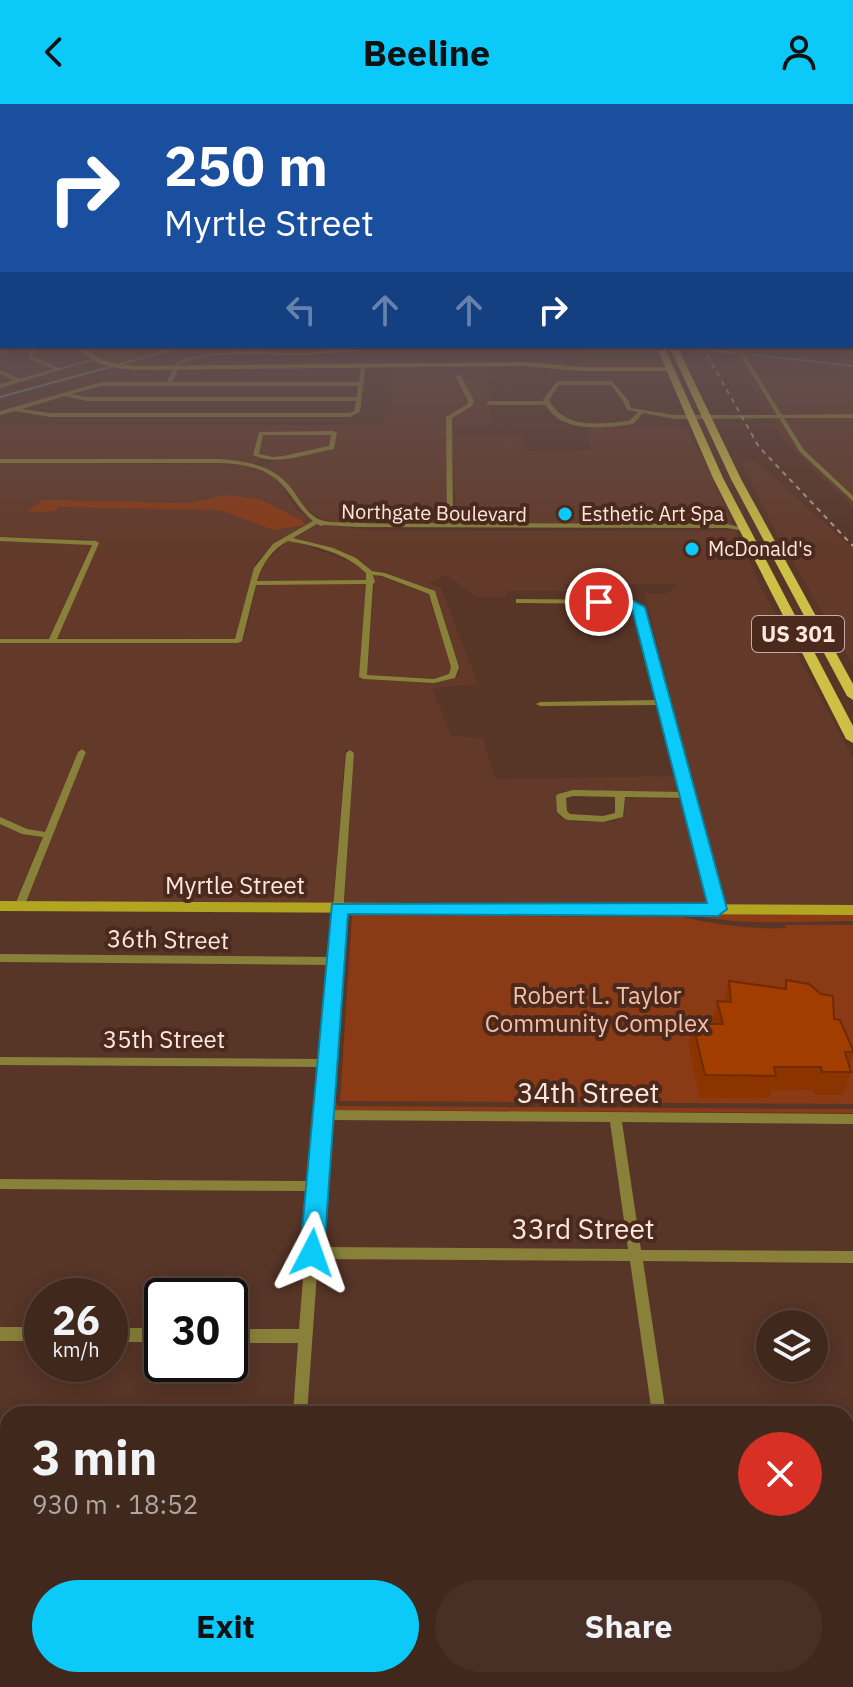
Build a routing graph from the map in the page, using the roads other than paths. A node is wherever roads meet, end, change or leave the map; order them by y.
1 (15, 409) joint
2 (357, 409) edge
3 (463, 409) edge
4 (550, 409) edge
5 (631, 409) edge
6 (687, 409) edge
7 (703, 409) edge
8 (776, 409) edge
9 (641, 412) junction
10 (0, 413) edge
11 (780, 416) junction
12 (853, 416) edge
13 (691, 417) junction
14 (707, 417) junction
15 (266, 460) junction
16 (0, 461) edge
17 (254, 466) junction
18 (853, 499) edge
19 (316, 522) junction
20 (450, 525) junction
21 (744, 529) junction
22 (763, 529) junction
23 (285, 538) junction
24 (0, 539) edge
25 (371, 577) junction
26 (253, 583) junction
27 (519, 601) dead end
28 (0, 641) edge
29 (52, 641) junction
30 (853, 696) edge
31 (663, 702) junction
32 (540, 704) dead end
33 (853, 739) edge
34 (82, 752) dead end
35 (350, 753) dead end
36 (620, 794) junction
37 (689, 795) junction
38 (0, 820) edge
39 (48, 835) junction
40 (0, 906) edge
41 (19, 907) junction
42 (339, 908) junction
43 (718, 909) junction
44 (853, 910) edge
45 (0, 958) edge
46 (336, 961) junction
47 (0, 1061) edge
48 (327, 1063) junction
49 (323, 1115) junction
50 (615, 1117) junction
51 (853, 1119) edge
52 (0, 1184) edge
53 (317, 1186) junction
54 (312, 1253) junction
55 (635, 1255) junction
56 (853, 1257) edge
57 (0, 1334) edge
58 (24, 1334) edge
59 (248, 1336) edge
60 (305, 1336) junction
61 (301, 1406) edge
62 (658, 1406) edge

1 - 2 street
1 - 10 street
3 - 20 street
4 - 9 street
5 - 9 street
6 - 13 main road, US 301
7 - 14 main road, US 301
8 - 11 street
9 - 13 street
11 - 12 street
11 - 14 street
11 - 18 street
13 - 14 street
13 - 21 main road, US 301
14 - 22 main road, US 301
15 - 15 street
15 - 17 street
16 - 17 street, Northgate Boulevard
17 - 19 street, Northgate Boulevard
19 - 20 street, Northgate Boulevard
19 - 21 street, Northgate Boulevard
19 - 23 street
20 - 21 street, Northgate Boulevard
21 - 22 street, Northgate Boulevard
21 - 33 main road, US 301
22 - 30 main road, US 301
23 - 25 street
23 - 26 street
24 - 29 street
25 - 25 street
25 - 26 street
26 - 29 street
27 - 31 street
28 - 29 street
31 - 32 street
31 - 37 street
34 - 39 street
35 - 42 street
36 - 36 street
36 - 37 street
37 - 43 street
38 - 39 street
39 - 41 street
40 - 41 street, Myrtle Street
41 - 42 street, Myrtle Street
42 - 43 street, Myrtle Street
42 - 46 street
43 - 44 street, Myrtle Street
45 - 46 street, 36th Street
46 - 48 street
47 - 48 street, 35th Street
48 - 49 street
49 - 50 street, 34th Street
49 - 53 street
50 - 51 street, 34th Street
50 - 55 street
52 - 53 street
53 - 54 street
54 - 55 street, 33rd Street
54 - 60 street
55 - 56 street, 33rd Street
55 - 62 street
57 - 58 street
59 - 60 street
60 - 61 street

